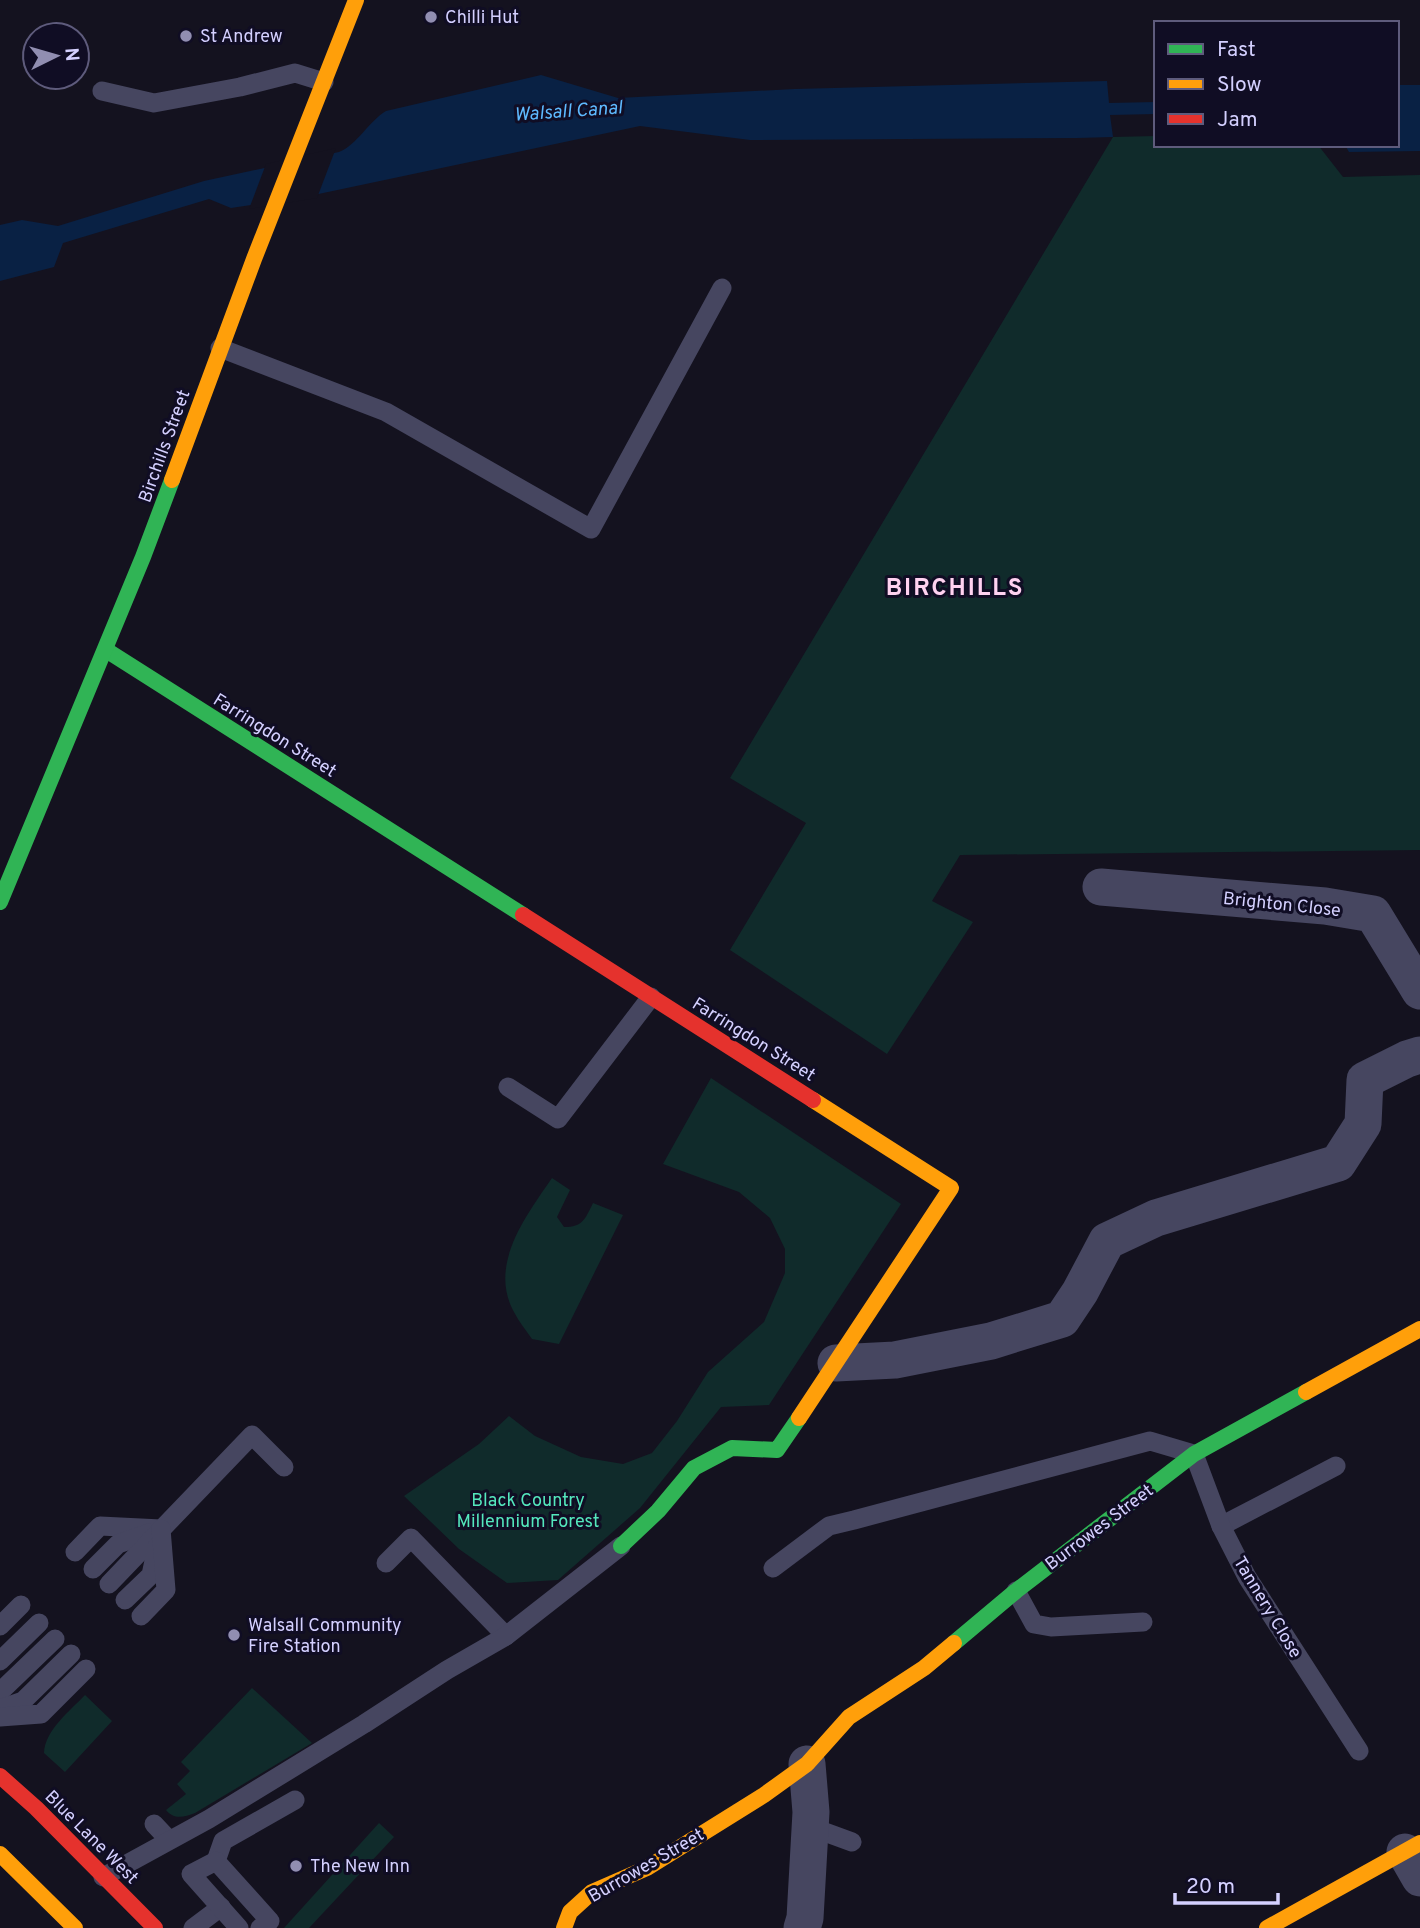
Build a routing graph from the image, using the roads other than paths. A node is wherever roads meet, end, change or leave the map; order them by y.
1 (356, 0) edge
2 (324, 82) junction
3 (102, 91) dead end
4 (722, 288) dead end
5 (220, 348) junction
6 (106, 650) junction
7 (1101, 887) dead end
8 (0, 902) edge
9 (1420, 991) edge
10 (651, 997) junction
11 (1420, 1055) edge
12 (508, 1087) dead end
13 (1420, 1329) edge
14 (836, 1363) junction
15 (1194, 1454) junction
16 (1336, 1466) dead end
17 (284, 1467) dead end
18 (1221, 1526) junction
19 (161, 1529) junction
20 (621, 1546) joint
21 (75, 1552) dead end
22 (386, 1563) dead end
23 (773, 1568) dead end
24 (93, 1569) dead end
25 (108, 1584) dead end
26 (1016, 1591) junction
27 (125, 1601) dead end
28 (21, 1605) dead end
29 (141, 1616) dead end
30 (1143, 1622) dead end
31 (39, 1623) dead end
32 (0, 1626) edge
33 (506, 1636) junction
34 (55, 1639) dead end
35 (71, 1654) dead end
36 (0, 1661) edge
37 (86, 1669) dead end
38 (0, 1692) edge
39 (0, 1709) edge
40 (0, 1717) edge
41 (1359, 1751) dead end
42 (807, 1765) junction
43 (0, 1776) edge
44 (295, 1800) dead end
45 (155, 1824) dead end
46 (811, 1827) junction
47 (169, 1840) junction
48 (852, 1842) dead end
49 (0, 1854) edge
50 (1415, 1858) edge
51 (216, 1861) junction
52 (103, 1877) junction
53 (221, 1907) junction
54 (75, 1928) edge
55 (155, 1928) edge
56 (194, 1928) edge
57 (239, 1928) edge
58 (260, 1928) edge
59 (564, 1928) edge
60 (802, 1928) edge
61 (1267, 1928) edge

1 - 2 main road, Birchills Street
2 - 3 lane
2 - 5 main road, Birchills Street
4 - 5 lane
5 - 6 main road, Birchills Street
6 - 8 main road, Birchills Street
6 - 10 main road, Farringdon Street
7 - 9 street, Brighton Close
10 - 12 lane
10 - 14 main road, Farringdon Street
11 - 14 street
13 - 15 main road, Burrowes Street
14 - 20 main road, Farringdon Street
15 - 18 lane, Tannery Close
15 - 23 lane
15 - 26 main road, Burrowes Street
16 - 18 lane
17 - 19 lane
18 - 41 lane, Tannery Close
19 - 21 lane
19 - 24 lane
19 - 25 lane
19 - 27 lane
19 - 29 lane
20 - 33 lane
22 - 33 lane
26 - 30 lane
26 - 42 main road, Burrowes Street
28 - 32 lane
31 - 36 lane
33 - 47 lane
34 - 38 lane
35 - 39 lane
37 - 40 lane
42 - 46 street
42 - 59 main road, Burrowes Street
43 - 52 main road, Blue Lane West
44 - 51 lane
45 - 47 lane
46 - 48 lane
46 - 60 street
47 - 52 lane
49 - 54 main road
50 - 61 main road
51 - 53 lane
51 - 58 lane
52 - 55 main road, Blue Lane West
53 - 56 lane
53 - 57 lane

